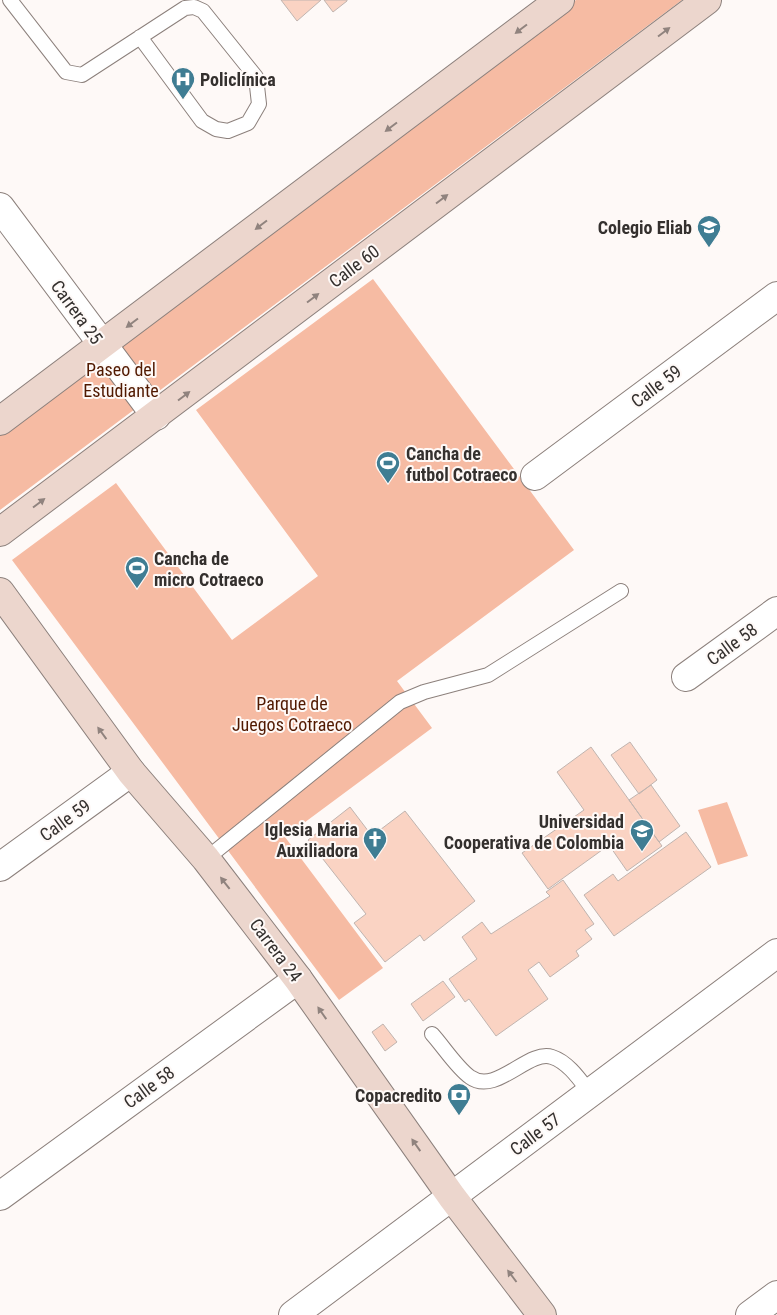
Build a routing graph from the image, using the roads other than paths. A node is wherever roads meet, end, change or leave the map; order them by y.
1 (10, 0) edge
2 (560, 0) edge
3 (707, 0) edge
4 (140, 37) junction
5 (0, 206) edge
6 (777, 296) edge
7 (102, 345) junction
8 (156, 416) junction
9 (0, 421) edge
10 (535, 476) dead end
11 (0, 532) edge
12 (621, 591) dead end
13 (0, 592) edge
14 (777, 610) edge
15 (686, 677) dead end
16 (131, 772) junction
17 (206, 859) junction
18 (0, 867) edge
19 (777, 953) edge
20 (298, 978) junction
21 (432, 1034) dead end
22 (590, 1093) junction
23 (0, 1196) edge
24 (452, 1196) junction
25 (777, 1295) edge
26 (294, 1315) edge
27 (542, 1315) edge
28 (750, 1315) edge

1 - 4 lane
2 -> 7 street
8 -> 3 street, Calle 60
4 - 4 lane
5 - 7 street, Carrera 25
6 - 10 street, Calle 59
7 - 8 street, Carrera 25
7 - 9 street
11 -> 8 street, Calle 60
12 - 17 lane
16 -> 13 street, Carrera 24
14 - 15 street, Calle 58
16 - 17 street, Carrera 24
16 - 18 street, Calle 59
20 -> 17 street, Carrera 24
19 - 22 street, Calle 57
20 - 23 street, Calle 58
24 -> 20 street, Carrera 24
21 - 22 lane
22 - 24 street, Calle 57
24 - 26 street, Calle 57
27 -> 24 street, Carrera 24
25 - 28 street

